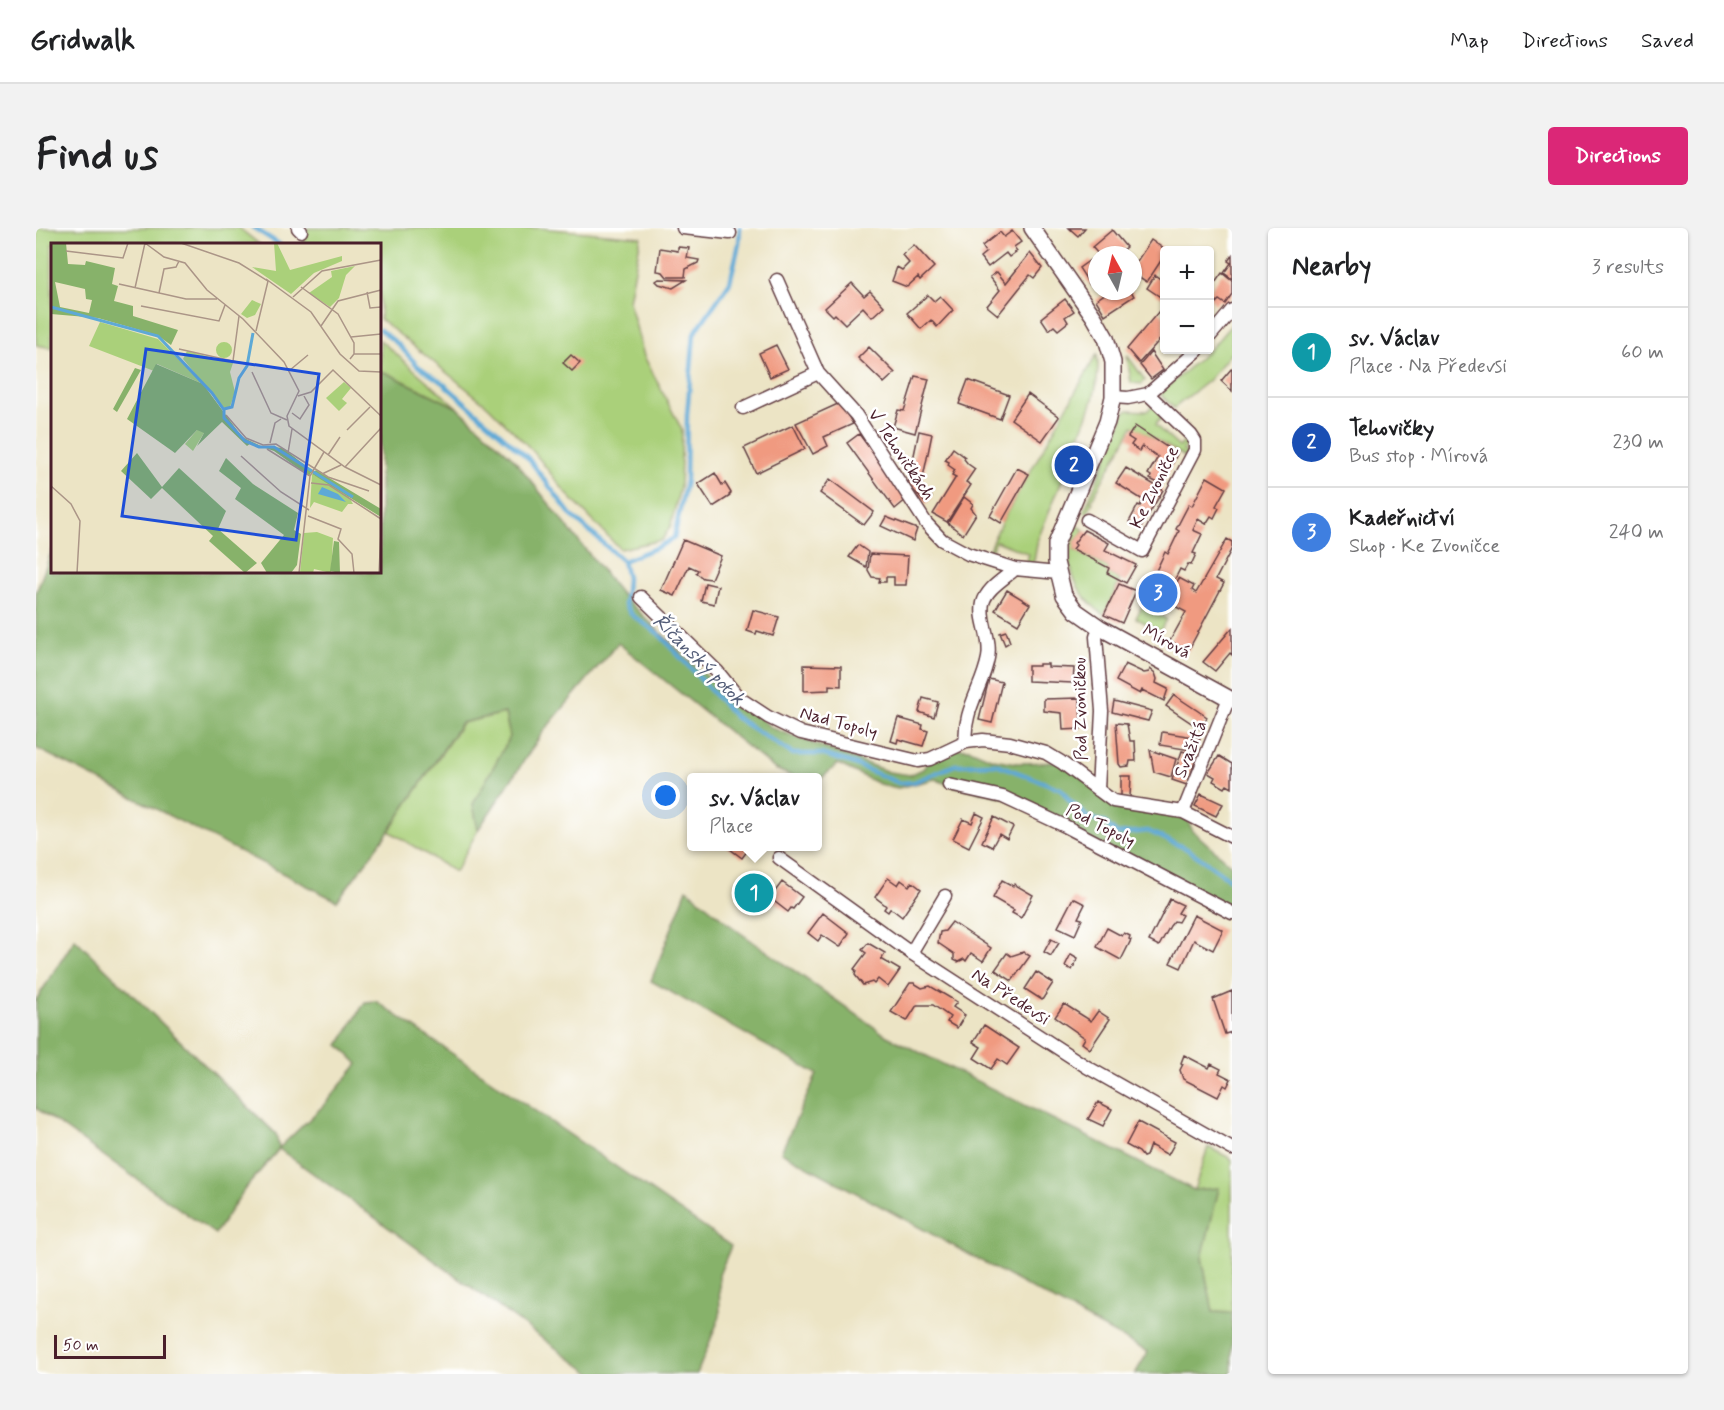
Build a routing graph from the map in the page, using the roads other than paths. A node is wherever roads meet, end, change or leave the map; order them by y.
1 (683, 228) edge
2 (1032, 228) edge
3 (730, 234) dead end
4 (777, 280) dead end
5 (1232, 310) edge
6 (1214, 330) edge
7 (1193, 354) edge
8 (819, 373) junction
9 (1148, 394) junction
10 (1113, 397) junction
11 (743, 408) dead end
12 (1087, 520) dead end
13 (1015, 569) junction
14 (1058, 573) junction
15 (641, 597) dead end
16 (1099, 627) junction
17 (1231, 699) edge
18 (966, 742) junction
19 (949, 784) dead end
20 (1098, 790) junction
21 (1183, 812) junction
22 (1232, 837) edge
23 (779, 858) dead end
24 (945, 896) dead end
25 (1232, 914) edge
26 (911, 953) junction
27 (1232, 1149) edge

1 - 3 street
2 - 10 street, Mírová
4 - 8 street, V Tehovičkách
5 - 6 street
7 - 9 street
8 - 11 street
8 - 13 street, V Tehovičkách
9 - 10 street
9 - 12 street, Ke Zvoničce
10 - 14 street, Mírová
13 - 14 street, V Tehovičkách
13 - 18 street
14 - 16 street, Mírová
15 - 18 street, Nad Topoly
16 - 17 street, Mírová
16 - 20 street, Pod Zvoničkou
17 - 21 street, Svažitá
18 - 20 street, Nad Topoly
19 - 25 street, Pod Topoly
20 - 21 street, Nad Topoly
21 - 22 street, Nad Topoly
23 - 26 street, Na Předevsi
24 - 26 street
26 - 27 street, Na Předevsi

